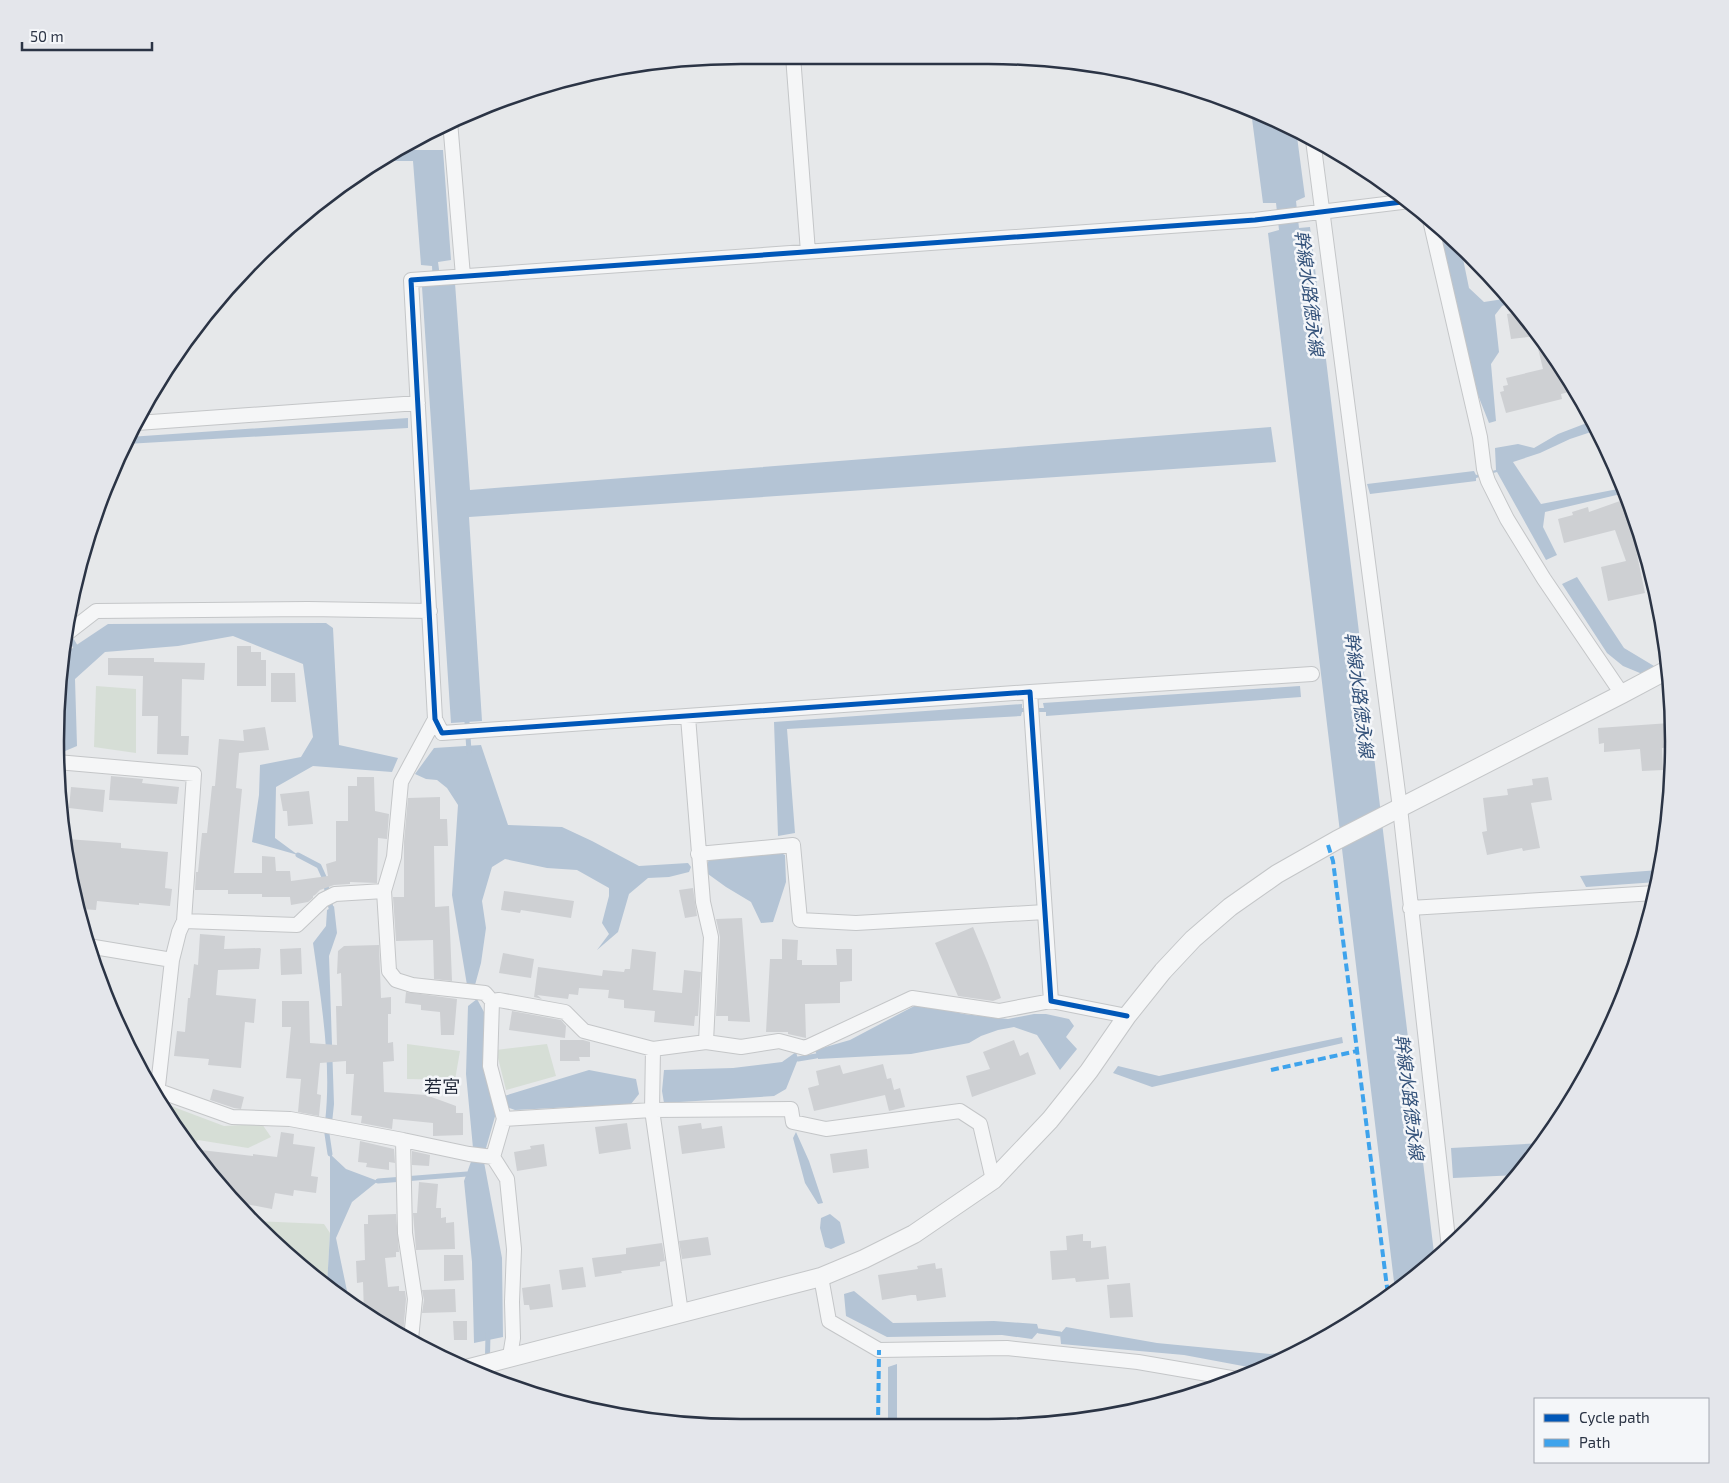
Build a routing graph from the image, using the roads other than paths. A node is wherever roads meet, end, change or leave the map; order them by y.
1 (794, 64) edge
2 (451, 130) edge
3 (1314, 149) edge
4 (1398, 203) edge
5 (1322, 212) junction
6 (1432, 231) edge
7 (808, 252) junction
8 (463, 276) junction
9 (418, 403) junction
10 (145, 422) edge
11 (430, 610) junction
12 (74, 628) edge
13 (1661, 673) edge
14 (1312, 674) dead end
15 (1622, 694) junction
16 (1030, 696) junction
17 (688, 717) junction
18 (435, 719) junction
19 (64, 763) edge
20 (1394, 810) junction
21 (698, 856) junction
22 (384, 891) junction
23 (1647, 893) edge
24 (1410, 908) junction
25 (1046, 912) junction
26 (184, 921) junction
27 (96, 947) edge
28 (172, 960) junction
29 (488, 997) junction
30 (1052, 1001) junction
31 (1126, 1016) junction
32 (706, 1042) junction
33 (653, 1049) junction
34 (159, 1086) edge
35 (164, 1095) edge
36 (652, 1110) junction
37 (503, 1115) junction
38 (403, 1140) junction
39 (493, 1157) junction
40 (993, 1180) junction
41 (1448, 1238) edge
42 (821, 1277) junction
43 (681, 1313) junction
44 (412, 1333) edge
45 (510, 1356) junction
46 (477, 1366) edge
47 (1223, 1377) edge

1 - 7 street
2 - 8 street
3 - 5 street
4 - 5 street
5 - 7 street
5 - 20 street
6 - 15 street
7 - 8 street
8 - 9 street
9 - 10 street
9 - 11 street
11 - 12 street
11 - 18 street
13 - 15 street
14 - 16 street
15 - 20 street
16 - 17 street
16 - 25 street
17 - 18 street
17 - 21 street
18 - 22 street
19 - 26 street
20 - 24 street
20 - 31 street
21 - 25 street
21 - 32 street
22 - 26 street
22 - 29 street
23 - 24 street
24 - 41 street
25 - 30 street
26 - 28 street
27 - 28 street
28 - 34 street
29 - 33 street
29 - 37 street
30 - 31 street
30 - 32 street
31 - 40 street
32 - 33 street
33 - 36 street
35 - 38 street
36 - 37 street
36 - 40 street
36 - 43 street
37 - 39 street
38 - 39 street
38 - 44 street
39 - 45 street
40 - 42 street
42 - 43 street
42 - 47 street
43 - 45 street
45 - 46 street

